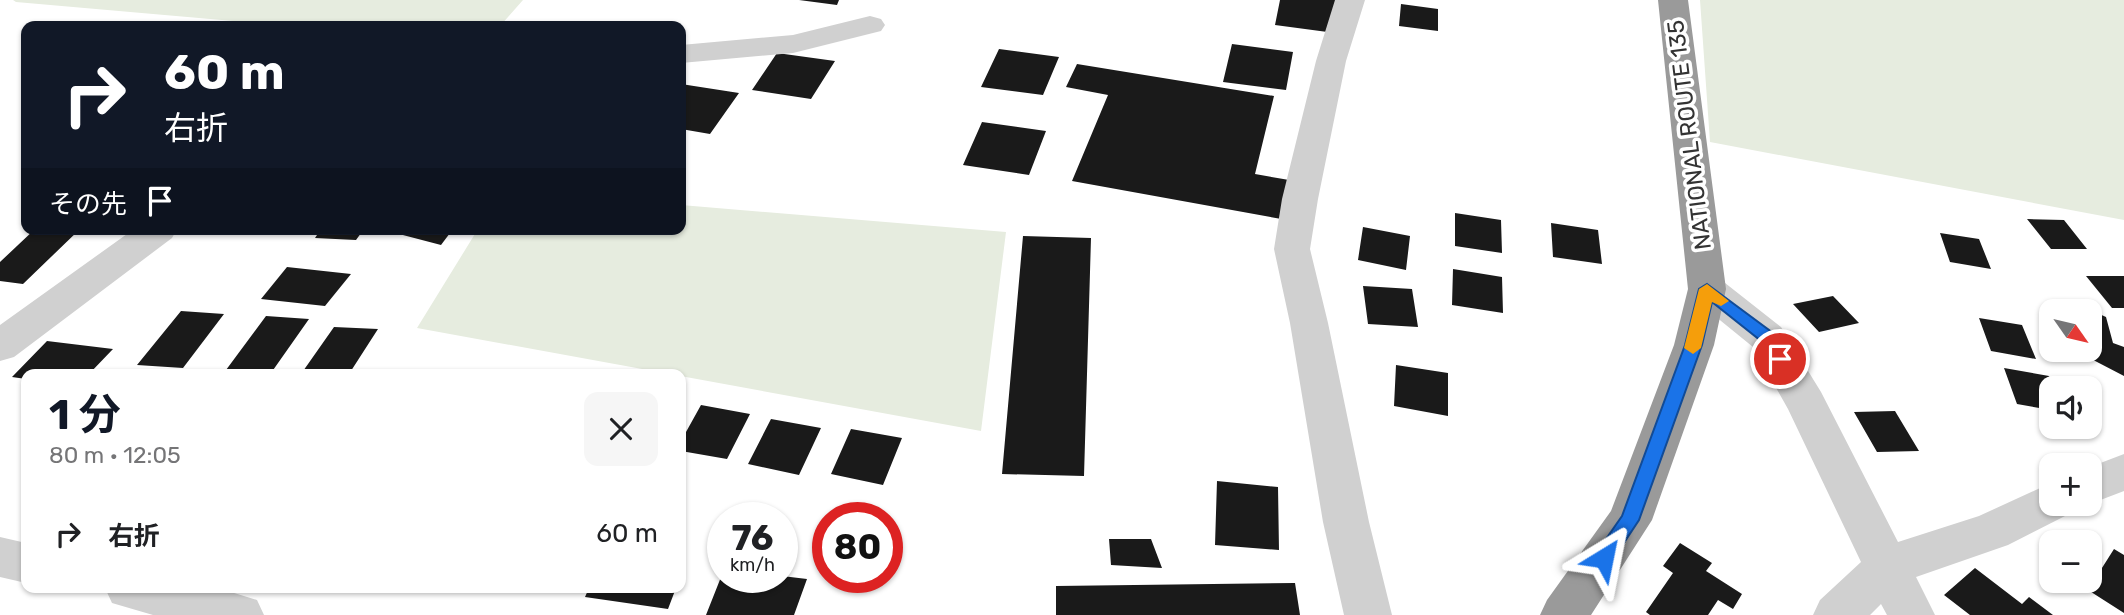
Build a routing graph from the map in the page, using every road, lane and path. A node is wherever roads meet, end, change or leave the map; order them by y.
1 (1350, 0) edge
2 (1673, 0) edge
3 (870, 25) dead end
4 (686, 54) edge
5 (151, 235) edge
6 (1707, 289) junction
7 (0, 346) edge
8 (2124, 472) edge
9 (2102, 481) edge
10 (2039, 508) edge
11 (0, 557) edge
12 (21, 562) edge
13 (1889, 566) junction
14 (150, 593) edge
15 (240, 615) edge
16 (1368, 615) edge
17 (1564, 615) edge
18 (1838, 615) edge
19 (1911, 615) edge

1 - 16 street
2 - 6 highway, NATIONAL ROUTE 135
3 - 4 street
5 - 7 street
6 - 13 street
6 - 17 highway, NATIONAL ROUTE 135
8 - 9 street
10 - 13 street
11 - 12 street
13 - 18 street
13 - 19 street
14 - 15 street

